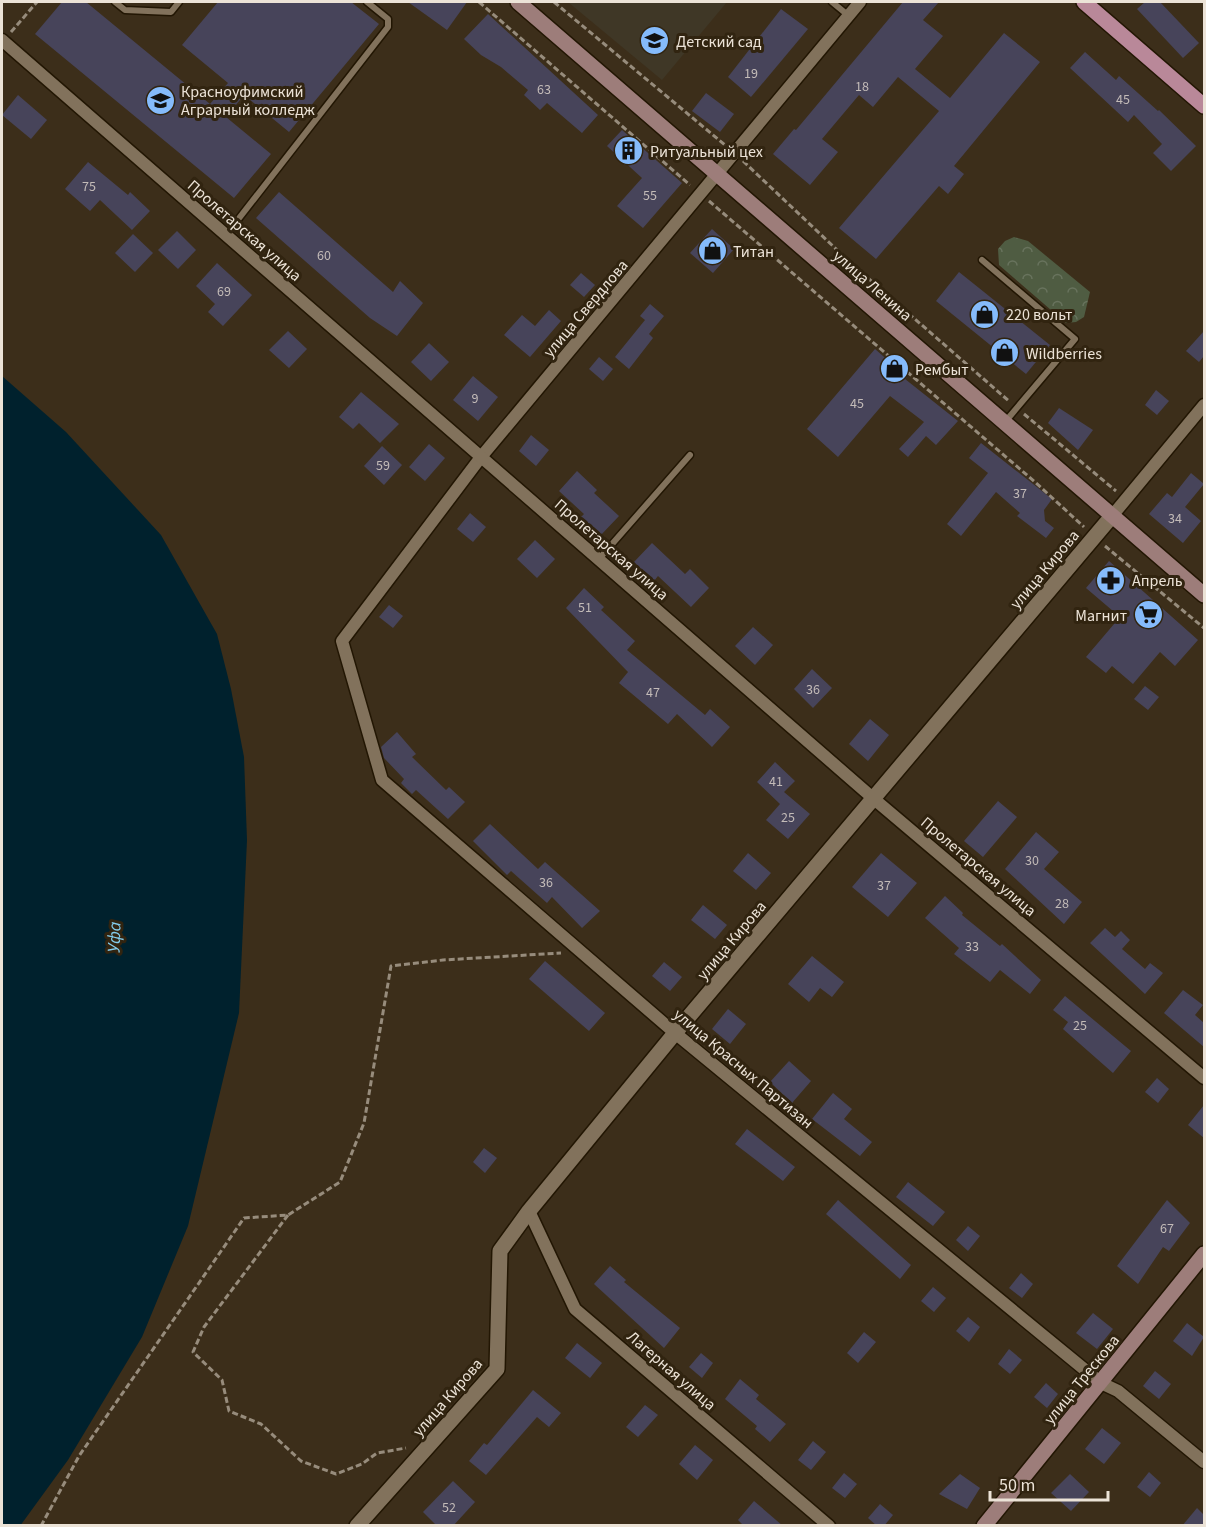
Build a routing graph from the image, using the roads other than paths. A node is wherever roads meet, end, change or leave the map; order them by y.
1 (115, 2) edge
2 (179, 2) edge
3 (367, 2) edge
4 (518, 2) edge
5 (832, 2) edge
6 (860, 2) edge
7 (1084, 2) edge
8 (849, 16) junction
9 (2, 41) edge
10 (1204, 106) edge
11 (718, 174) junction
12 (226, 236) junction
13 (982, 260) dead end
14 (1204, 405) edge
15 (1004, 422) junction
16 (690, 454) dead end
17 (481, 457) junction
18 (1112, 516) junction
19 (599, 559) junction
20 (1204, 595) edge
21 (342, 641) joint
22 (874, 799) junction
23 (675, 1033) junction
24 (1204, 1078) edge
25 (529, 1211) junction
26 (1204, 1254) edge
27 (1101, 1383) junction
28 (1204, 1462) edge
29 (357, 1526) edge
30 (829, 1526) edge
31 (984, 1526) edge

1 - 2 lane
3 - 12 lane
4 - 11 main road, улица Ленина
5 - 8 lane
6 - 8 street, улица Свердлова
7 - 10 main road
8 - 11 street, улица Свердлова
9 - 12 street, Пролетарская улица
11 - 15 main road, улица Ленина
11 - 17 street, улица Свердлова
12 - 17 street, Пролетарская улица
13 - 15 lane
14 - 18 street, улица Кирова
15 - 18 main road, улица Ленина
16 - 19 lane
17 - 19 street, Пролетарская улица
17 - 21 street, улица Свердлова
18 - 20 main road, улица Ленина
18 - 22 street, улица Кирова
19 - 22 street, Пролетарская улица
21 - 23 street, улица Красных Партизан
22 - 23 street, улица Кирова
22 - 24 street, Пролетарская улица
23 - 25 street, улица Кирова
23 - 27 street, улица Красных Партизан
25 - 29 street, улица Кирова
25 - 30 street, Лагерная улица
26 - 27 main road, улица Трескова
27 - 28 street, улица Красных Партизан
27 - 31 main road, улица Трескова

